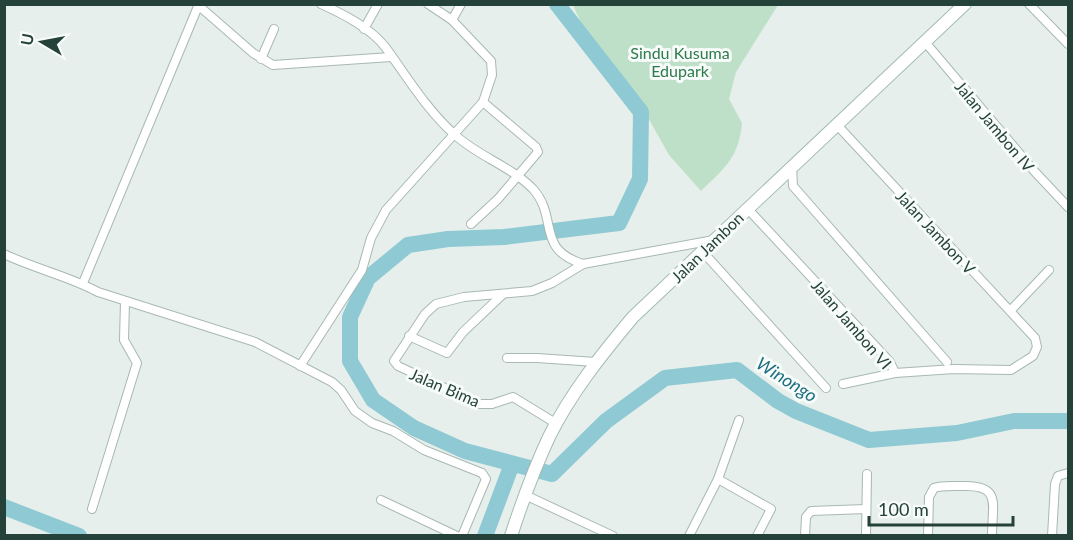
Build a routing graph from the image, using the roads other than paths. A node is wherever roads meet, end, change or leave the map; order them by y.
1 (321, 4) edge
2 (378, 4) edge
3 (428, 4) edge
4 (461, 4) edge
5 (965, 4) edge
6 (199, 5) edge
7 (1032, 5) edge
8 (452, 20) junction
9 (274, 29) dead end
10 (364, 29) junction
11 (925, 42) junction
12 (1068, 44) edge
13 (391, 57) junction
14 (261, 59) junction
15 (483, 102) junction
16 (838, 126) junction
17 (454, 135) junction
18 (792, 166) junction
19 (517, 176) junction
20 (1068, 207) edge
21 (747, 208) junction
22 (471, 224) dead end
23 (714, 240) junction
24 (703, 252) junction
25 (4, 254) edge
26 (583, 264) junction
27 (1049, 270) dead end
28 (83, 284) junction
29 (503, 294) junction
30 (125, 300) junction
31 (1010, 311) junction
32 (410, 336) junction
33 (1035, 338) joint
34 (507, 358) dead end
35 (596, 362) junction
36 (947, 362) dead end
37 (300, 366) junction
38 (895, 373) junction
39 (843, 384) dead end
40 (826, 388) dead end
41 (739, 420) dead end
42 (557, 424) junction
43 (1068, 473) edge
44 (867, 474) dead end
45 (718, 479) junction
46 (526, 492) junction
47 (381, 500) dead end
48 (866, 508) junction
49 (92, 509) dead end
50 (597, 532) edge
51 (460, 536) edge
52 (511, 536) edge
53 (613, 536) edge
54 (689, 536) edge
55 (757, 536) edge
56 (805, 536) edge
57 (866, 536) edge
58 (928, 536) edge
59 (992, 536) edge
60 (1052, 536) edge

1 - 10 street
2 - 10 street
3 - 8 street
4 - 8 street
5 - 11 main road, Jalan Jambon
6 - 14 street
6 - 28 street
7 - 12 street
8 - 15 street
9 - 14 street
10 - 13 street
11 - 16 main road, Jalan Jambon
11 - 20 street, Jalan Jambon IV
13 - 14 street
13 - 17 street
15 - 17 street
15 - 19 street
16 - 18 main road, Jalan Jambon
16 - 31 street, Jalan Jambon V
17 - 19 street
17 - 37 street
18 - 21 main road, Jalan Jambon
18 - 36 street
19 - 22 street
19 - 26 street
21 - 23 main road, Jalan Jambon
21 - 38 street, Jalan Jambon VI
23 - 24 main road, Jalan Jambon
23 - 26 street
24 - 35 main road, Jalan Jambon
24 - 40 street
25 - 28 street
26 - 29 street
27 - 31 street
28 - 30 street
29 - 32 street
29 - 32 street
30 - 37 street
30 - 49 street
31 - 33 street, Jalan Jambon V
32 - 42 street, Jalan Bima
33 - 38 street, Jalan Jambon VI
34 - 35 street
35 - 42 main road, Jalan Jambon
37 - 51 street
38 - 39 street
41 - 45 street
42 - 46 main road, Jalan Jambon
43 - 60 street
44 - 48 street
45 - 54 street
45 - 55 street
46 - 50 street
46 - 52 main road, Jalan Jambon
47 - 51 street
48 - 56 street
48 - 57 street
50 - 53 street
58 - 59 street

